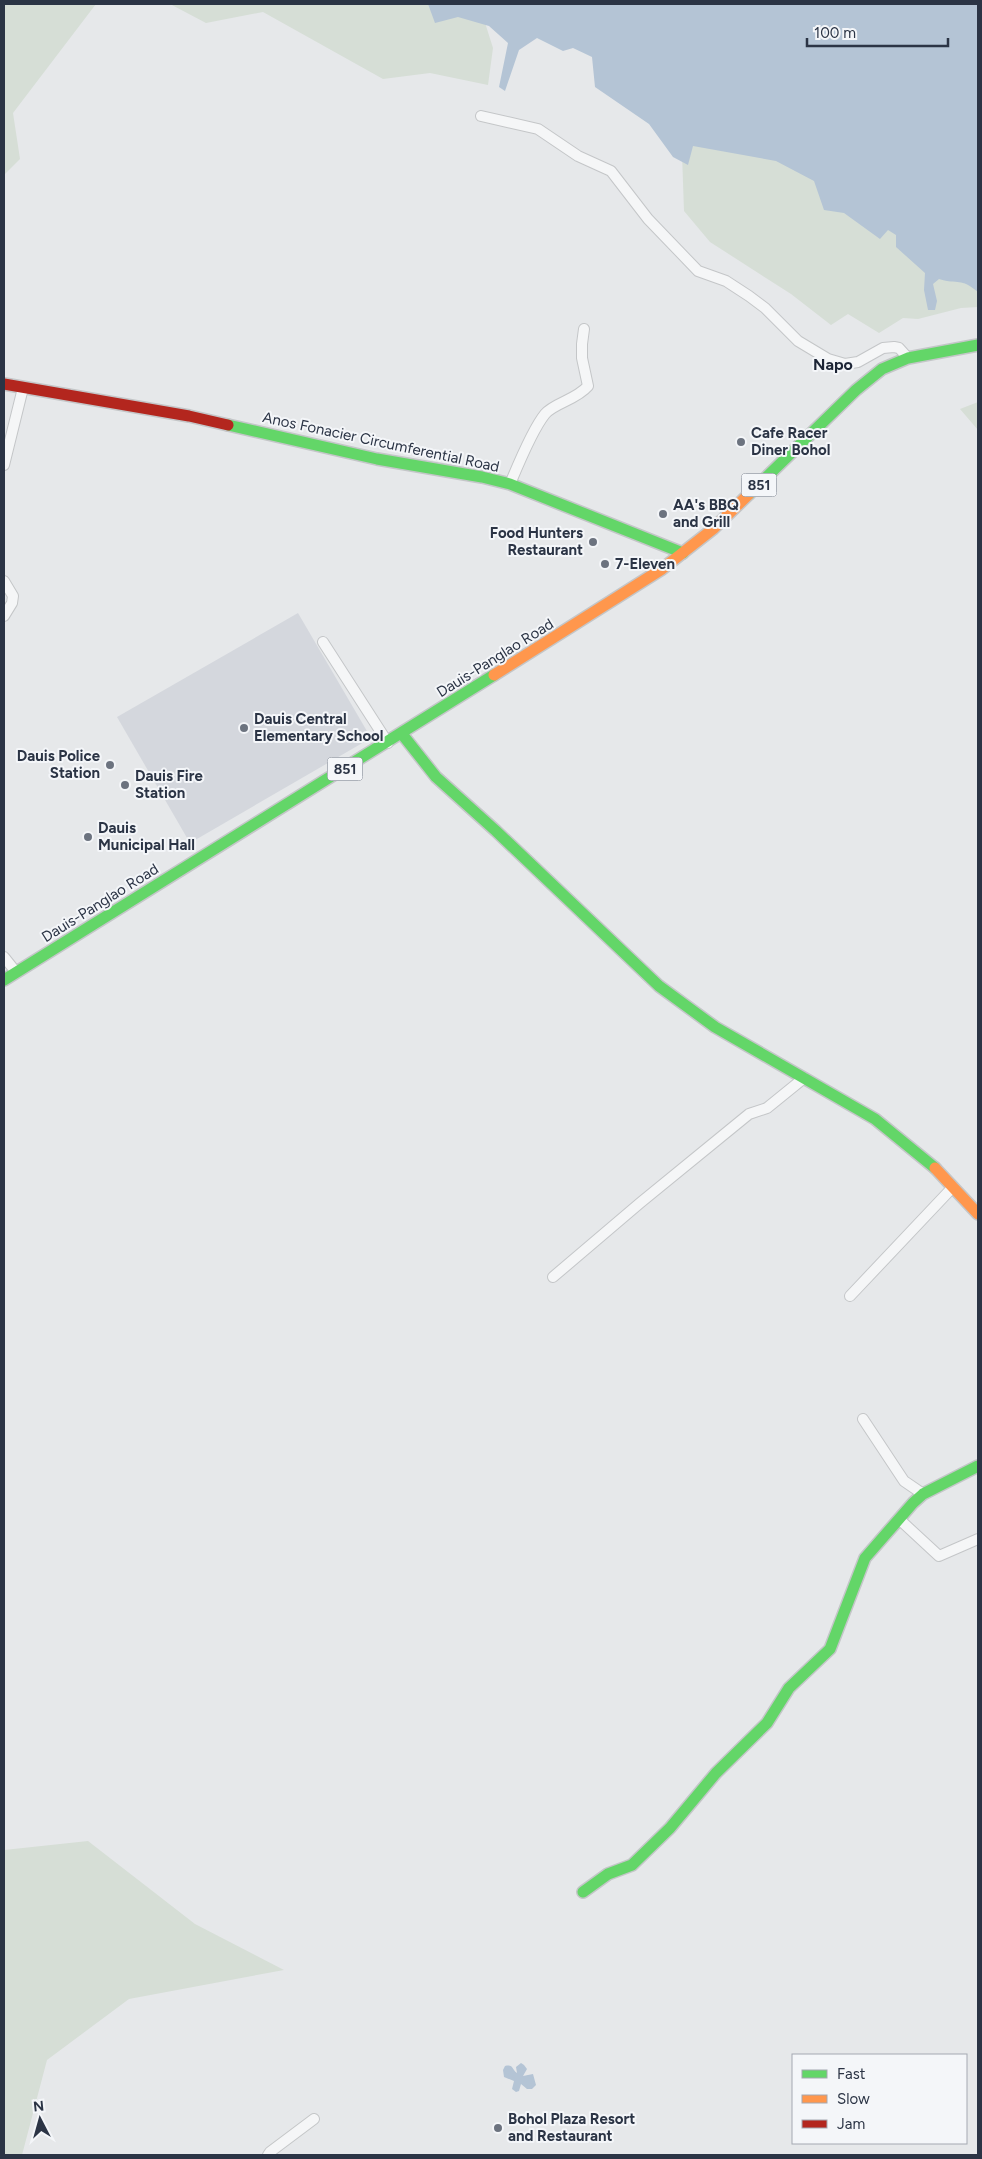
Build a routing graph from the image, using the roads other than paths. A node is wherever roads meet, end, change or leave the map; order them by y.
1 (481, 116) dead end
2 (584, 329) dead end
3 (978, 344) edge
4 (908, 358) junction
5 (4, 384) edge
6 (23, 388) junction
7 (4, 466) edge
8 (510, 484) junction
9 (683, 553) junction
10 (4, 581) edge
11 (4, 616) edge
12 (323, 642) dead end
13 (402, 734) junction
14 (388, 743) junction
15 (4, 957) edge
16 (16, 972) junction
17 (4, 980) edge
18 (804, 1078) junction
19 (953, 1187) junction
20 (978, 1214) edge
21 (553, 1277) dead end
22 (850, 1296) dead end
23 (863, 1419) dead end
24 (978, 1466) edge
25 (923, 1494) junction
26 (899, 1519) junction
27 (978, 1539) edge
28 (583, 1892) dead end
29 (314, 2119) dead end
30 (268, 2155) edge

1 - 4 street
2 - 8 street
3 - 4 main road, Dauis-Panglao Road / 851
4 - 9 main road, Dauis-Panglao Road / 851
5 - 6 main road, Anos Fonacier Circumferential Road
6 - 7 street
6 - 8 main road, Anos Fonacier Circumferential Road
8 - 9 main road, Anos Fonacier Circumferential Road
9 - 13 main road, Dauis-Panglao Road / 851
10 - 11 street
12 - 14 street
13 - 14 main road, Dauis-Panglao Road / 851
13 - 18 main road
14 - 16 main road, Dauis-Panglao Road / 851
15 - 16 street
16 - 17 main road, Dauis-Panglao Road / 851
18 - 19 main road
18 - 21 street
19 - 20 main road
19 - 22 street
23 - 25 street
24 - 25 main road
25 - 26 main road
26 - 27 street
26 - 28 main road
29 - 30 street

